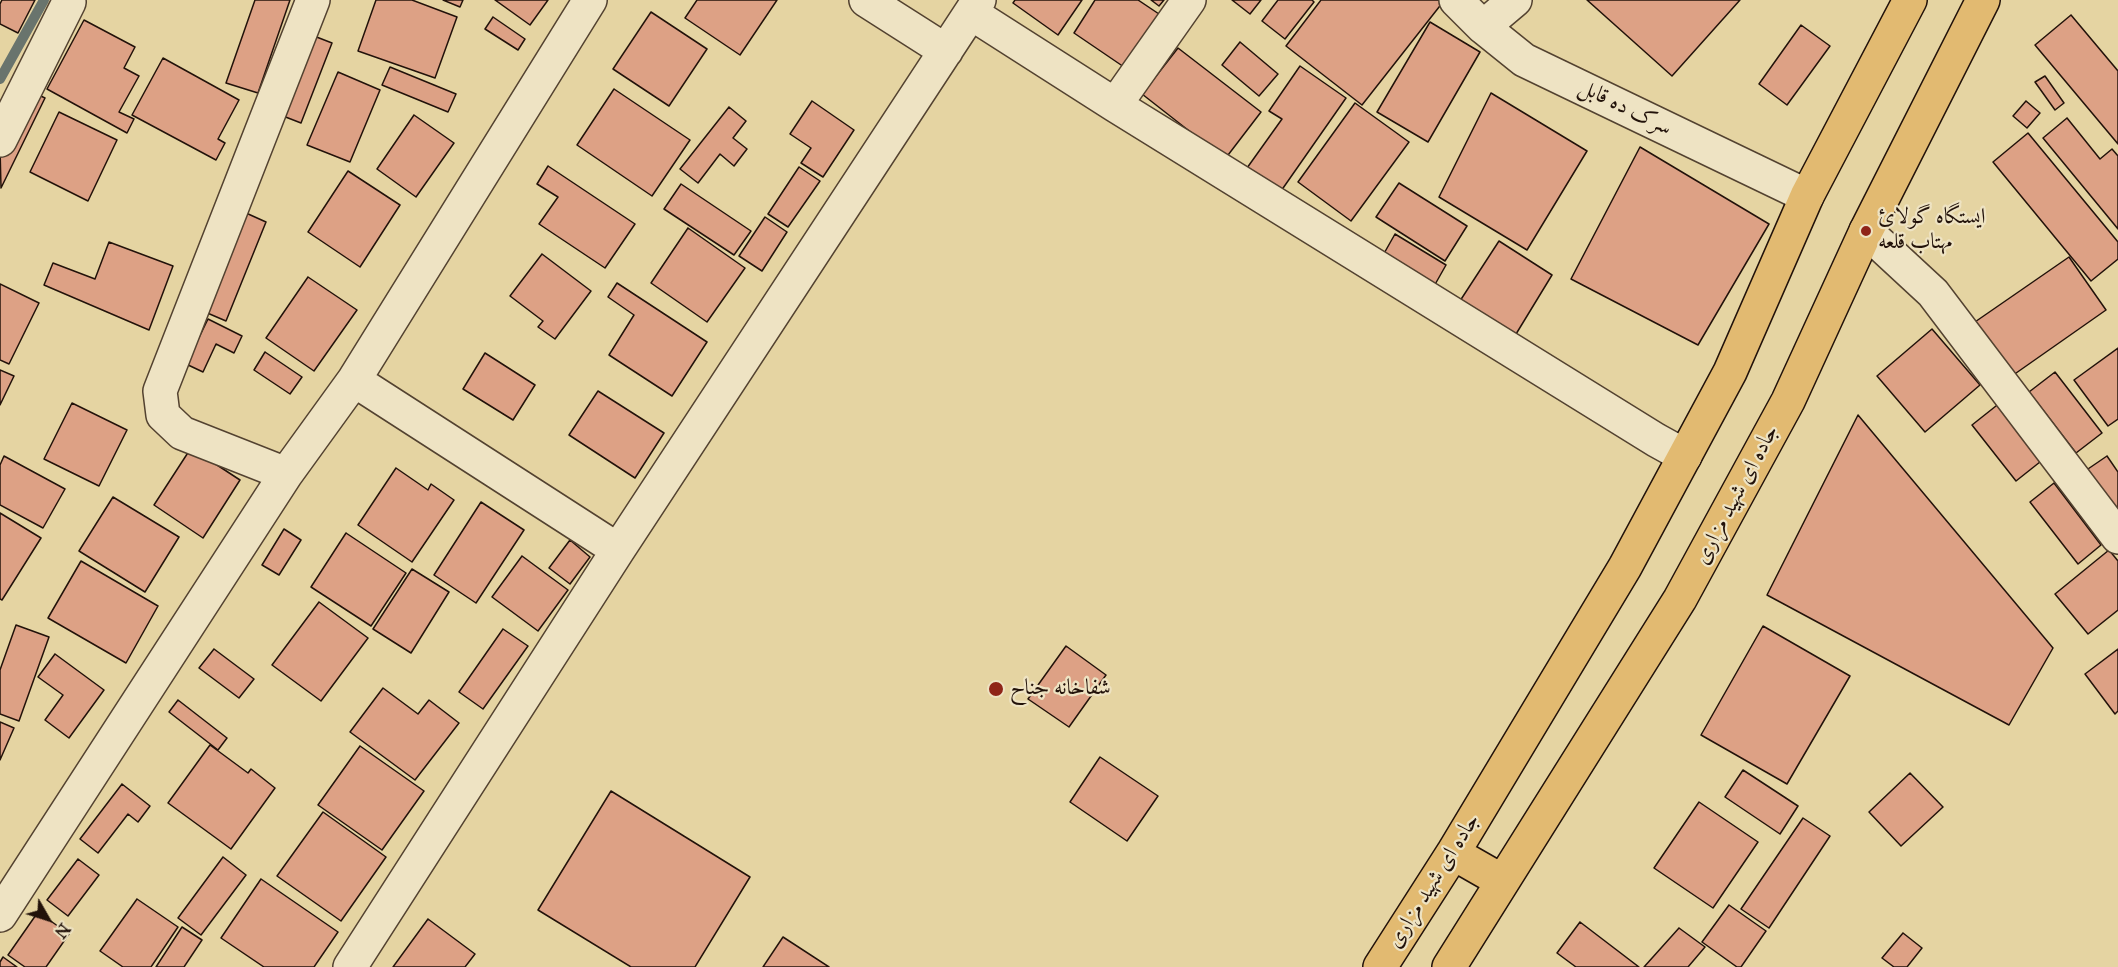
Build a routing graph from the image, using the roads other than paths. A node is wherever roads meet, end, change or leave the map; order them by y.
1 (313, 0) edge
2 (590, 0) edge
3 (866, 0) edge
4 (1189, 0) edge
5 (1456, 0) edge
6 (1515, 0) edge
7 (1910, 0) edge
8 (1983, 0) edge
9 (69, 2) dead end
10 (975, 7) edge
11 (1483, 27) junction
12 (946, 51) junction
13 (1115, 105) junction
14 (0, 140) edge
15 (1807, 196) junction
16 (1866, 231) junction
17 (354, 380) junction
18 (1685, 456) junction
19 (286, 474) junction
20 (2118, 537) edge
21 (618, 550) junction
22 (1452, 853) junction
23 (1502, 881) junction
24 (0, 915) edge
25 (350, 967) edge
26 (1380, 967) edge
27 (1449, 967) edge

1 - 19 street
2 - 17 street
3 - 12 street
4 - 13 street
5 - 11 street, سرک ده قابل
6 - 11 street
7 - 15 main road, جاده ای شهید مزاری
8 - 16 main road, جاده ای شهید مزاری
9 - 14 street
10 - 12 street
10 - 13 street
11 - 15 street, سرک ده قابل
12 - 21 street
13 - 18 street
15 - 18 main road, جاده ای شهید مزاری
16 - 20 street
16 - 23 main road, جاده ای شهید مزاری
17 - 19 street
17 - 21 street
18 - 22 main road, جاده ای شهید مزاری
19 - 24 street
21 - 25 street
22 - 23 main road
22 - 26 main road, جاده ای شهید مزاری
23 - 27 main road, جاده ای شهید مزاری

